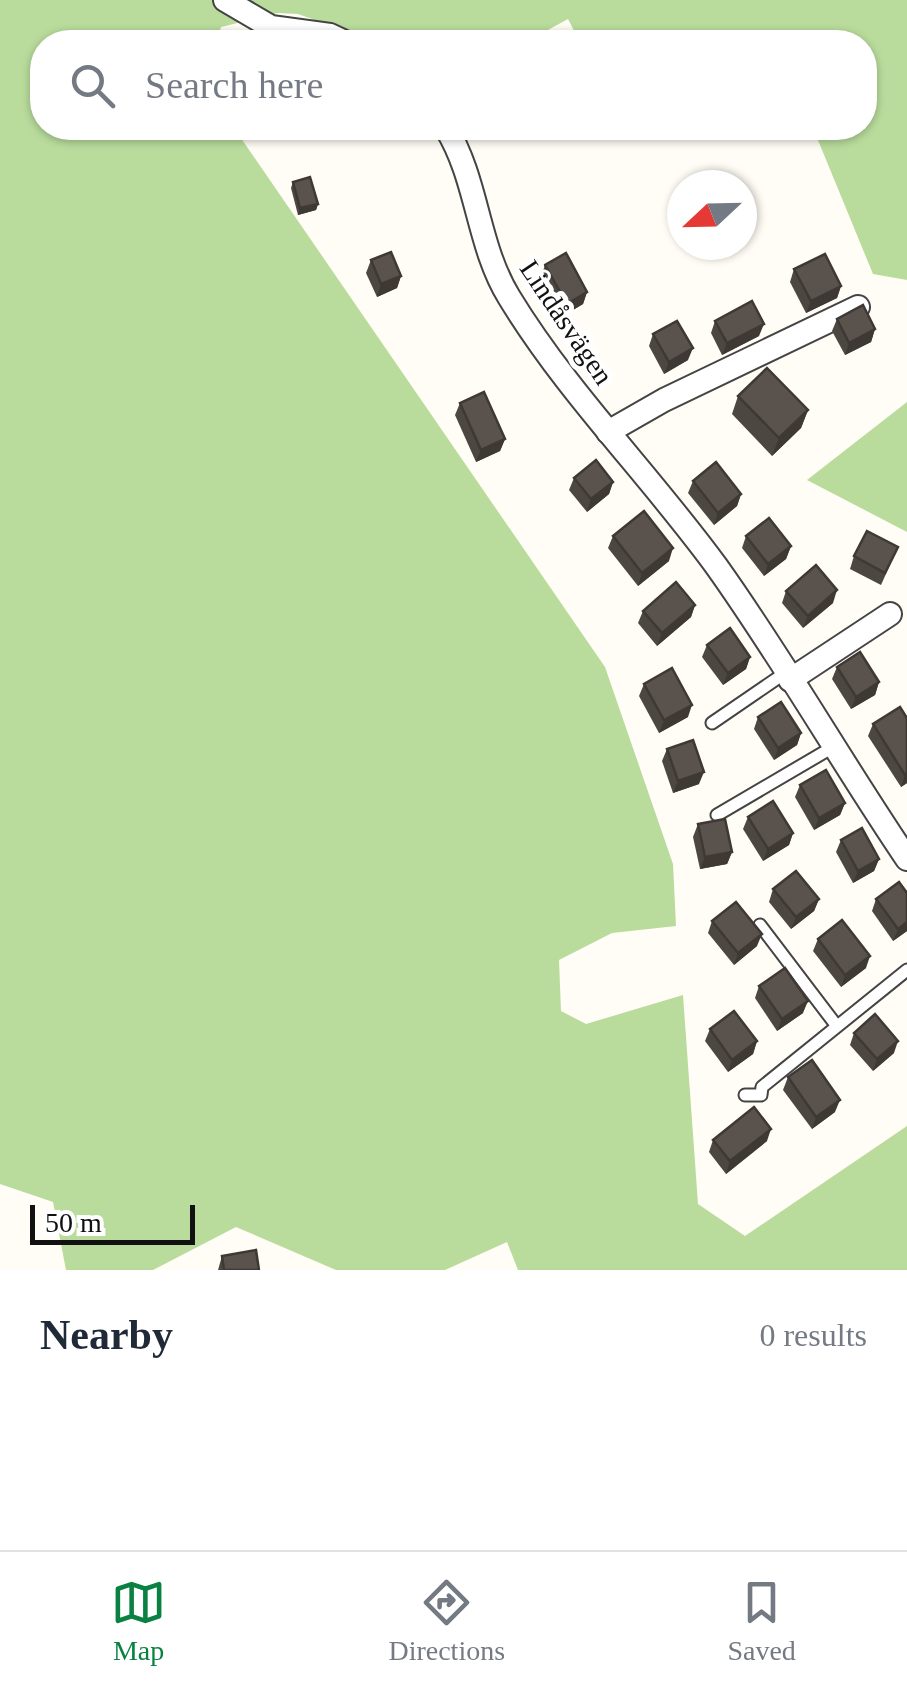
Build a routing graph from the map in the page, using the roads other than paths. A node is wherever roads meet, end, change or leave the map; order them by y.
1 (225, 0) edge
2 (293, 30) edge
3 (454, 140) edge
4 (858, 307) edge
5 (608, 432) junction
6 (890, 614) dead end
7 (788, 677) junction
8 (712, 723) dead end
9 (832, 747) junction
10 (717, 816) edge
11 (897, 825) edge
12 (907, 859) edge
13 (760, 926) edge
14 (907, 970) edge
15 (836, 1024) junction
16 (745, 1095) dead end

1 - 2 street
3 - 5 street, Lindåsvägen
4 - 5 street
5 - 7 street, Lindåsvägen
6 - 7 street
7 - 8 lane
7 - 9 street, Lindåsvägen
9 - 10 lane
9 - 11 street, Lindåsvägen
11 - 12 street, Lindåsvägen
13 - 15 lane
14 - 15 lane
15 - 16 lane

